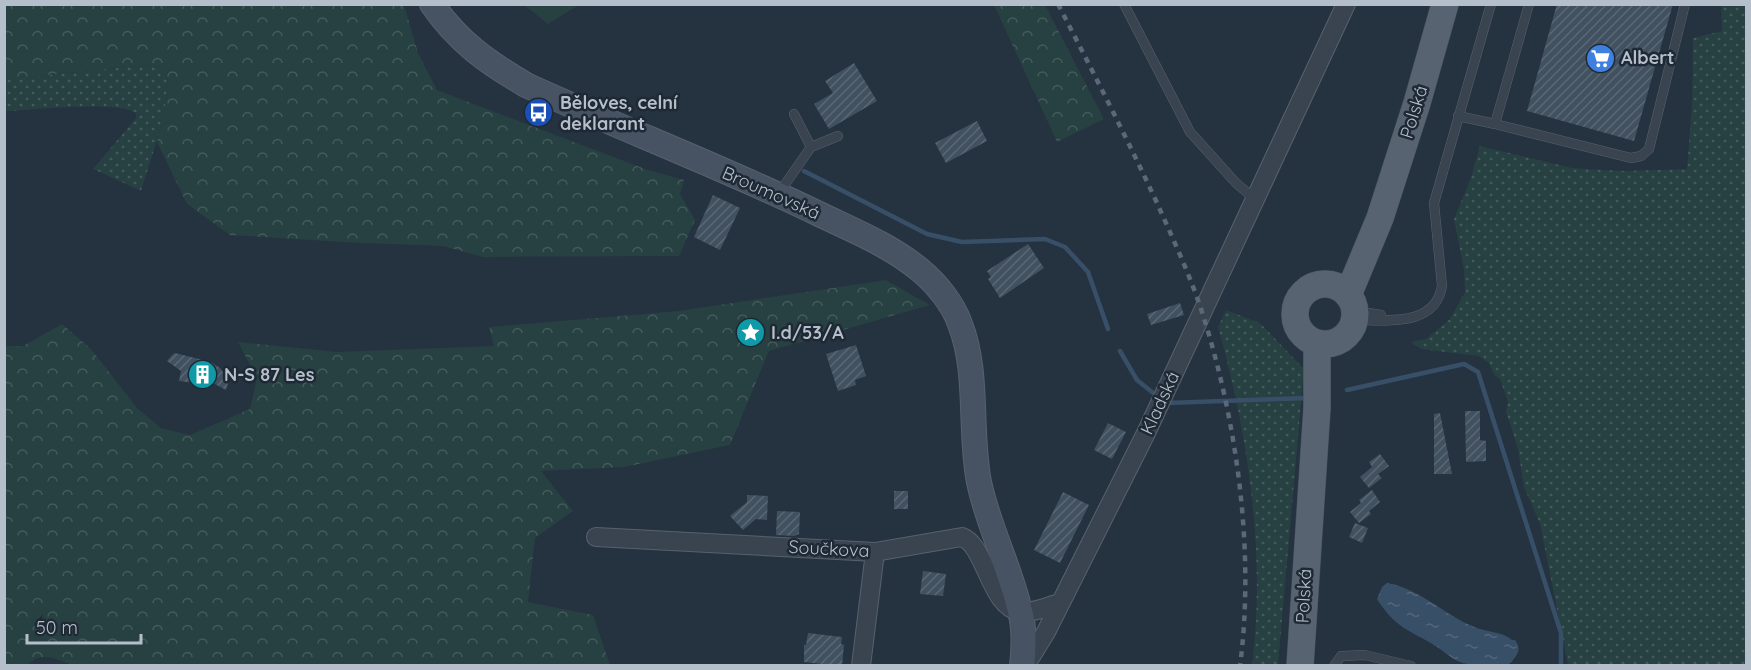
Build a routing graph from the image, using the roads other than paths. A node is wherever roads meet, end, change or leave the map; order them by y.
1 (432, 4) edge
2 (1124, 4) edge
3 (1346, 4) edge
4 (1445, 4) edge
5 (1491, 4) edge
6 (1529, 4) edge
7 (1685, 4) edge
8 (794, 114) dead end
9 (1458, 116) junction
10 (1495, 124) junction
11 (838, 136) dead end
12 (811, 147) junction
13 (778, 194) junction
14 (1256, 200) junction
15 (1349, 303) junction
16 (1328, 343) junction
17 (979, 480) joint
18 (596, 537) dead end
19 (875, 552) junction
20 (1060, 603) junction
21 (1021, 612) junction
22 (861, 666) edge
23 (1024, 666) edge
24 (1300, 666) edge
25 (1334, 666) edge
26 (1412, 666) edge

1 - 13 main road, Broumovská
2 - 14 lane
3 - 14 street, Kladská
4 - 15 main road, Polská
5 - 9 lane
6 - 10 lane
7 - 10 lane
8 - 12 lane
9 - 10 lane
9 - 15 lane
11 - 12 lane
12 - 13 lane
13 - 17 main road, Broumovská
14 - 20 street, Kladská
15 - 16 main road
15 - 16 main road
16 - 24 main road, Polská
17 - 21 main road, Kladská
18 - 19 street, Součkova
19 - 21 street, Součkova
19 - 22 street
20 - 21 street
20 - 23 street, Kladská
21 - 23 main road, Kladská
25 - 26 lane

